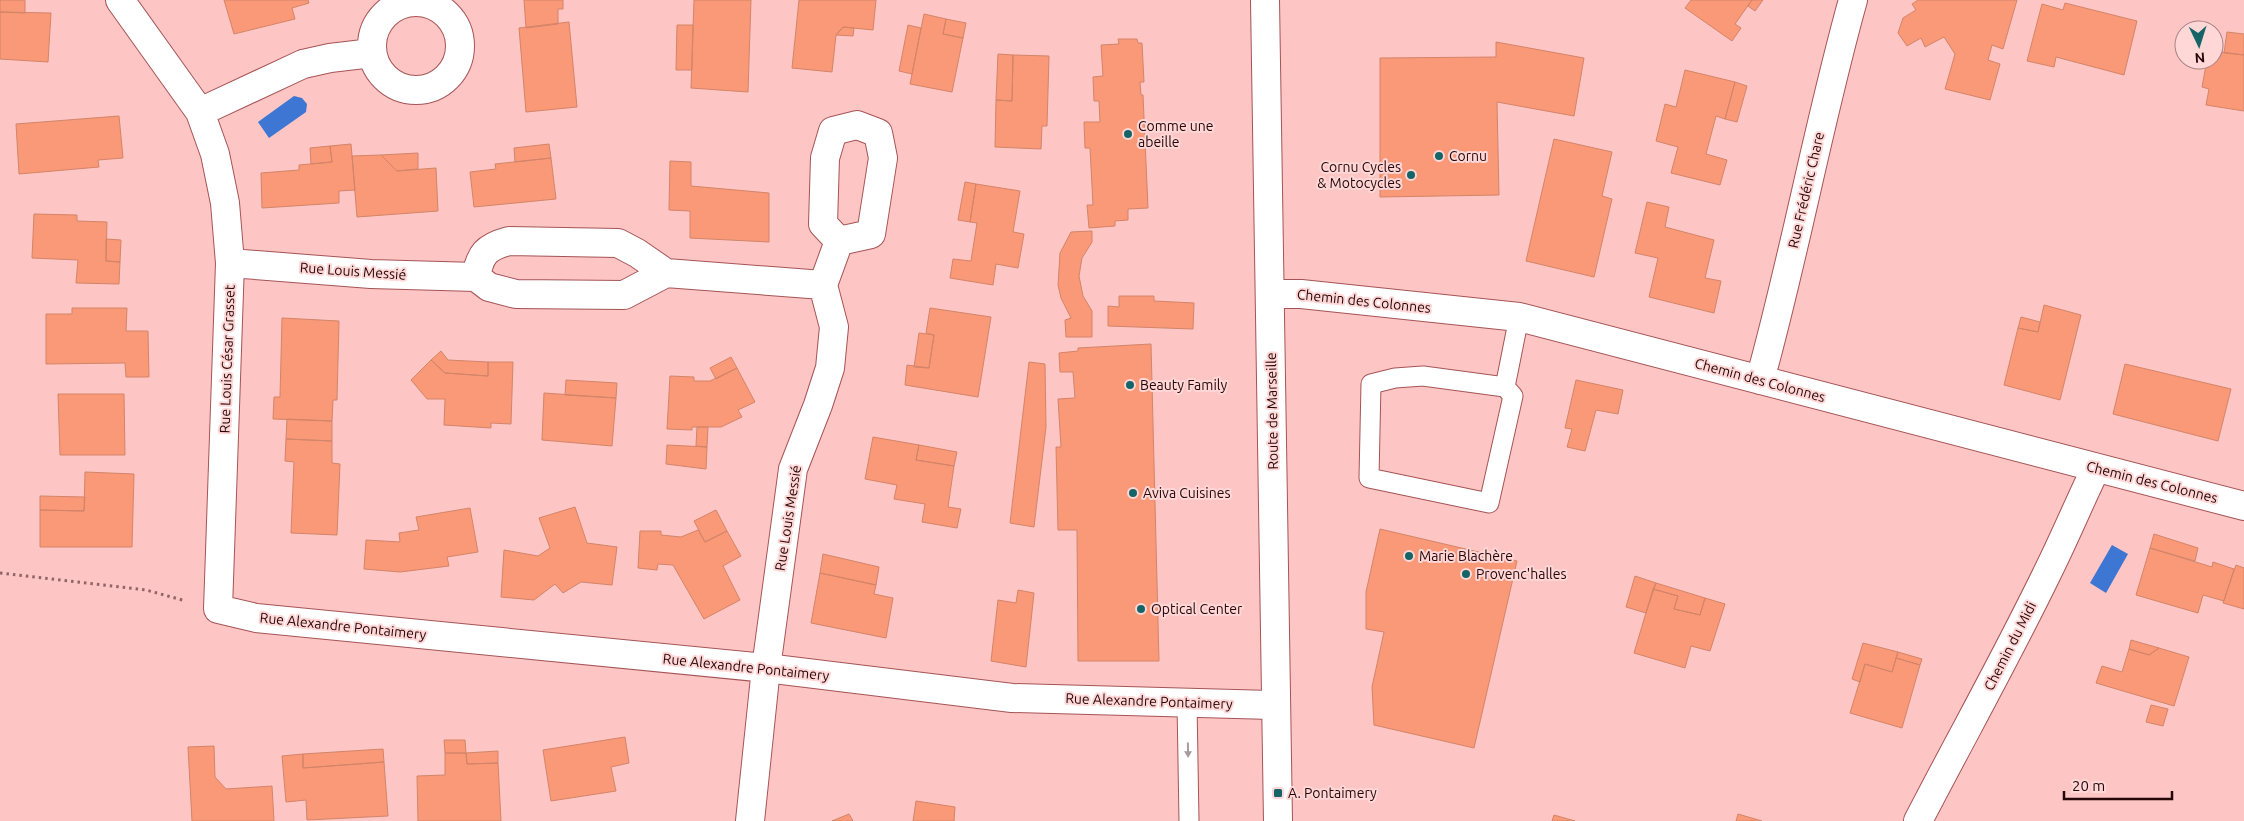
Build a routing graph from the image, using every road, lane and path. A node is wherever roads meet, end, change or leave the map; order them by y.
1 (120, 0) edge
2 (1265, 0) edge
3 (1853, 0) edge
4 (372, 53) dead end
5 (200, 112) junction
6 (839, 241) dead end
7 (230, 263) junction
8 (666, 273) junction
9 (476, 277) junction
10 (823, 285) junction
11 (1270, 294) junction
12 (1519, 317) junction
13 (1760, 380) junction
14 (1505, 387) junction
15 (2096, 468) junction
16 (2244, 506) edge
17 (0, 573) edge
18 (218, 609) junction
19 (766, 668) junction
20 (1187, 702) junction
21 (1276, 705) junction
22 (750, 821) edge
23 (1189, 821) edge
24 (1278, 821) edge
25 (1918, 821) edge

1 - 5 street, Rue Louis César Grasset
2 - 11 street, Route de Marseille
3 - 13 street, Rue Frédéric Chare
4 - 5 street
5 - 7 street, Rue Louis César Grasset
6 - 10 street
7 - 9 street, Rue Louis Messié
7 - 18 street, Rue Louis César Grasset
8 - 9 street, Rue Louis Messié
8 - 9 street
8 - 10 street
10 - 19 street, Rue Louis Messié
11 - 12 street, Chemin des Colonnes
11 - 21 street, Route de Marseille
12 - 13 street, Chemin des Colonnes
12 - 14 lane
13 - 15 street, Chemin des Colonnes
14 - 14 lane
15 - 16 street, Chemin des Colonnes
15 - 25 street, Chemin du Midi
17 - 18 path
18 - 19 street, Rue Alexandre Pontaimery
19 - 20 street, Rue Alexandre Pontaimery
19 - 22 street, Rue Louis Messié
20 - 21 street, Rue Alexandre Pontaimery
20 -> 23 lane
21 - 24 street, Route de Marseille

